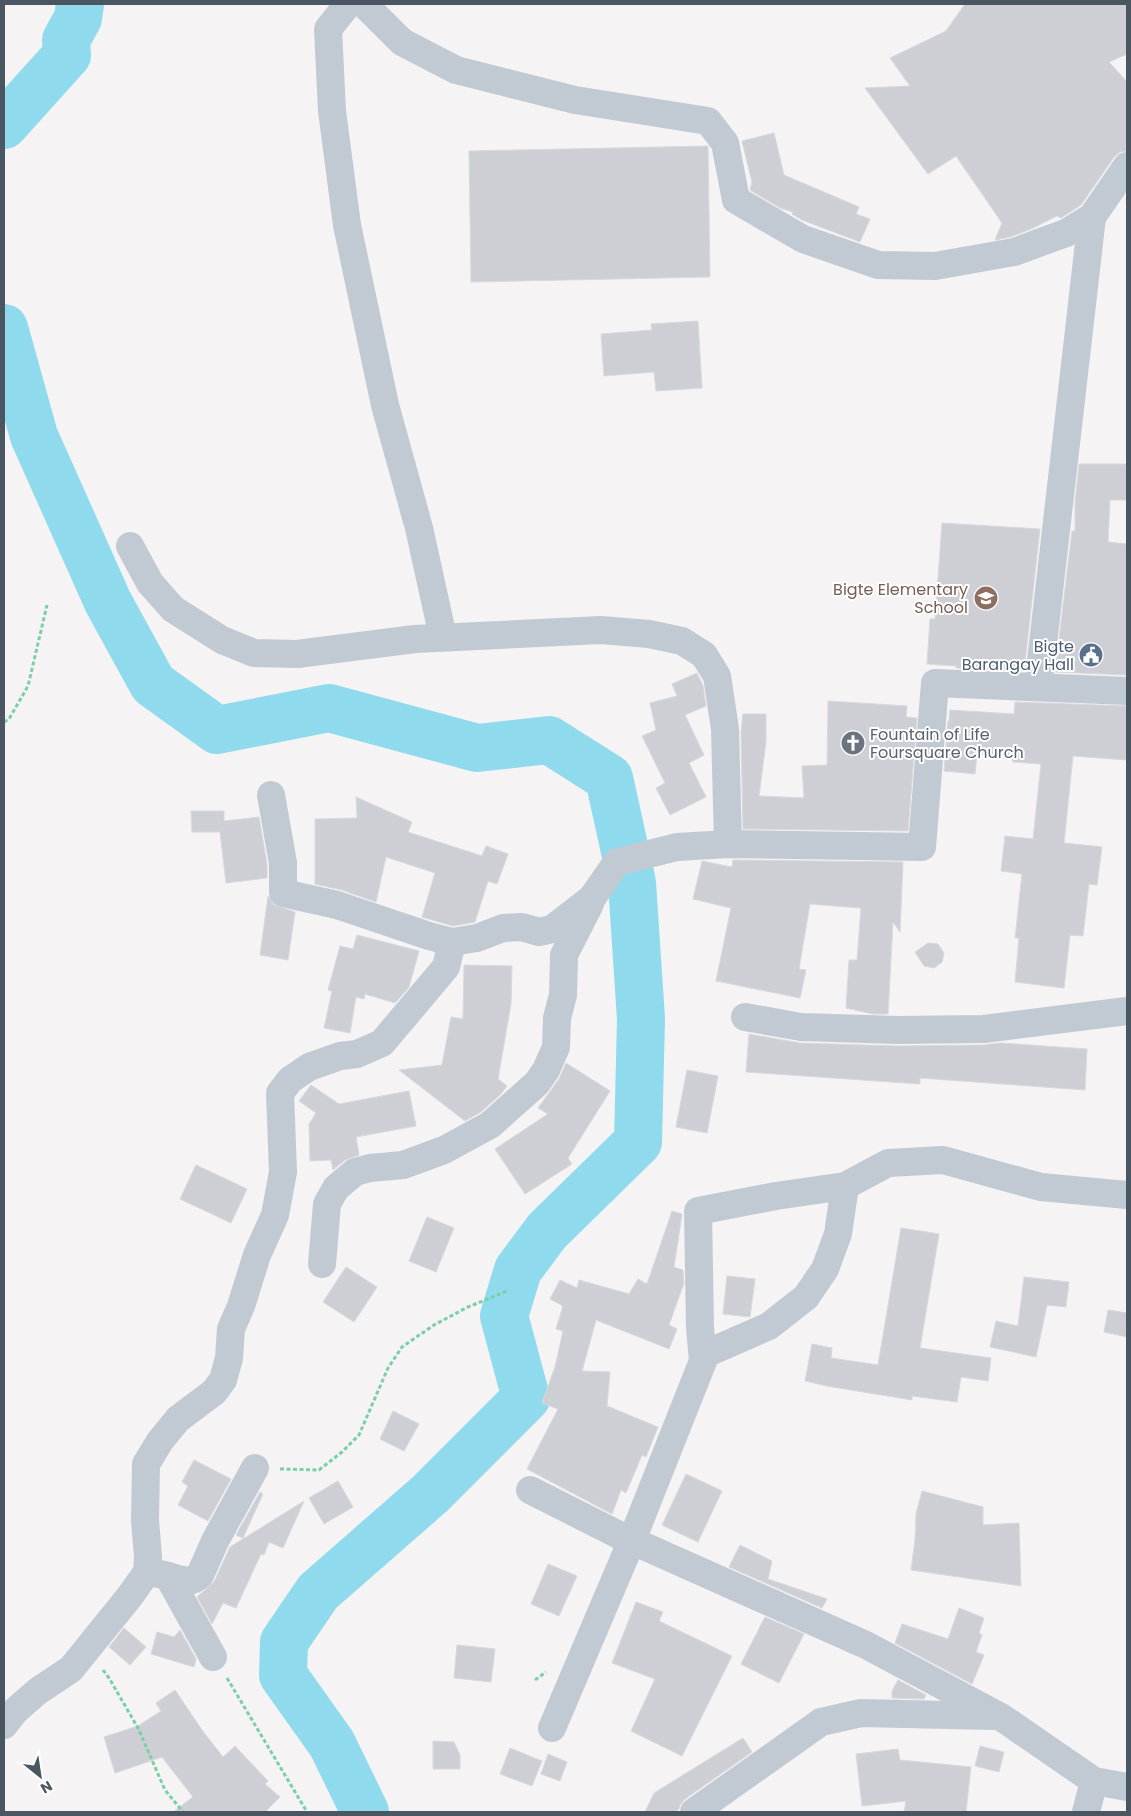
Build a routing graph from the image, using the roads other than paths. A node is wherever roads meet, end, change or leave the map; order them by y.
1 (348, 4) edge
2 (364, 4) edge
3 (1127, 166) edge
4 (1092, 217) junction
5 (130, 546) dead end
6 (442, 638) junction
7 (1038, 687) junction
8 (1127, 691) edge
9 (271, 796) dead end
10 (728, 844) junction
11 (592, 898) junction
12 (452, 942) junction
13 (1127, 1010) edge
14 (745, 1017) dead end
15 (845, 1186) junction
16 (1127, 1195) edge
17 (322, 1264) dead end
18 (703, 1355) junction
19 (255, 1468) road end
20 (530, 1490) dead end
21 (632, 1540) junction
22 (157, 1574) junction
23 (213, 1657) road end
24 (1001, 1717) junction
25 (4, 1725) edge
26 (552, 1728) dead end
27 (1094, 1781) junction
28 (1127, 1787) edge
29 (694, 1812) edge
30 (1086, 1812) edge

1 - 6 street
2 - 4 street
3 - 4 street
4 - 7 street
5 - 6 street
6 - 10 street
7 - 8 street
7 - 10 street
9 - 12 street
10 - 11 street
11 - 12 street
11 - 17 street
12 - 22 street
13 - 14 street
15 - 16 street
15 - 18 street
15 - 18 street
18 - 21 street
19 - 22 street
20 - 21 street
21 - 24 street
21 - 26 street
22 - 23 street
22 - 25 street
24 - 27 street
24 - 29 street
27 - 28 street
27 - 30 street

